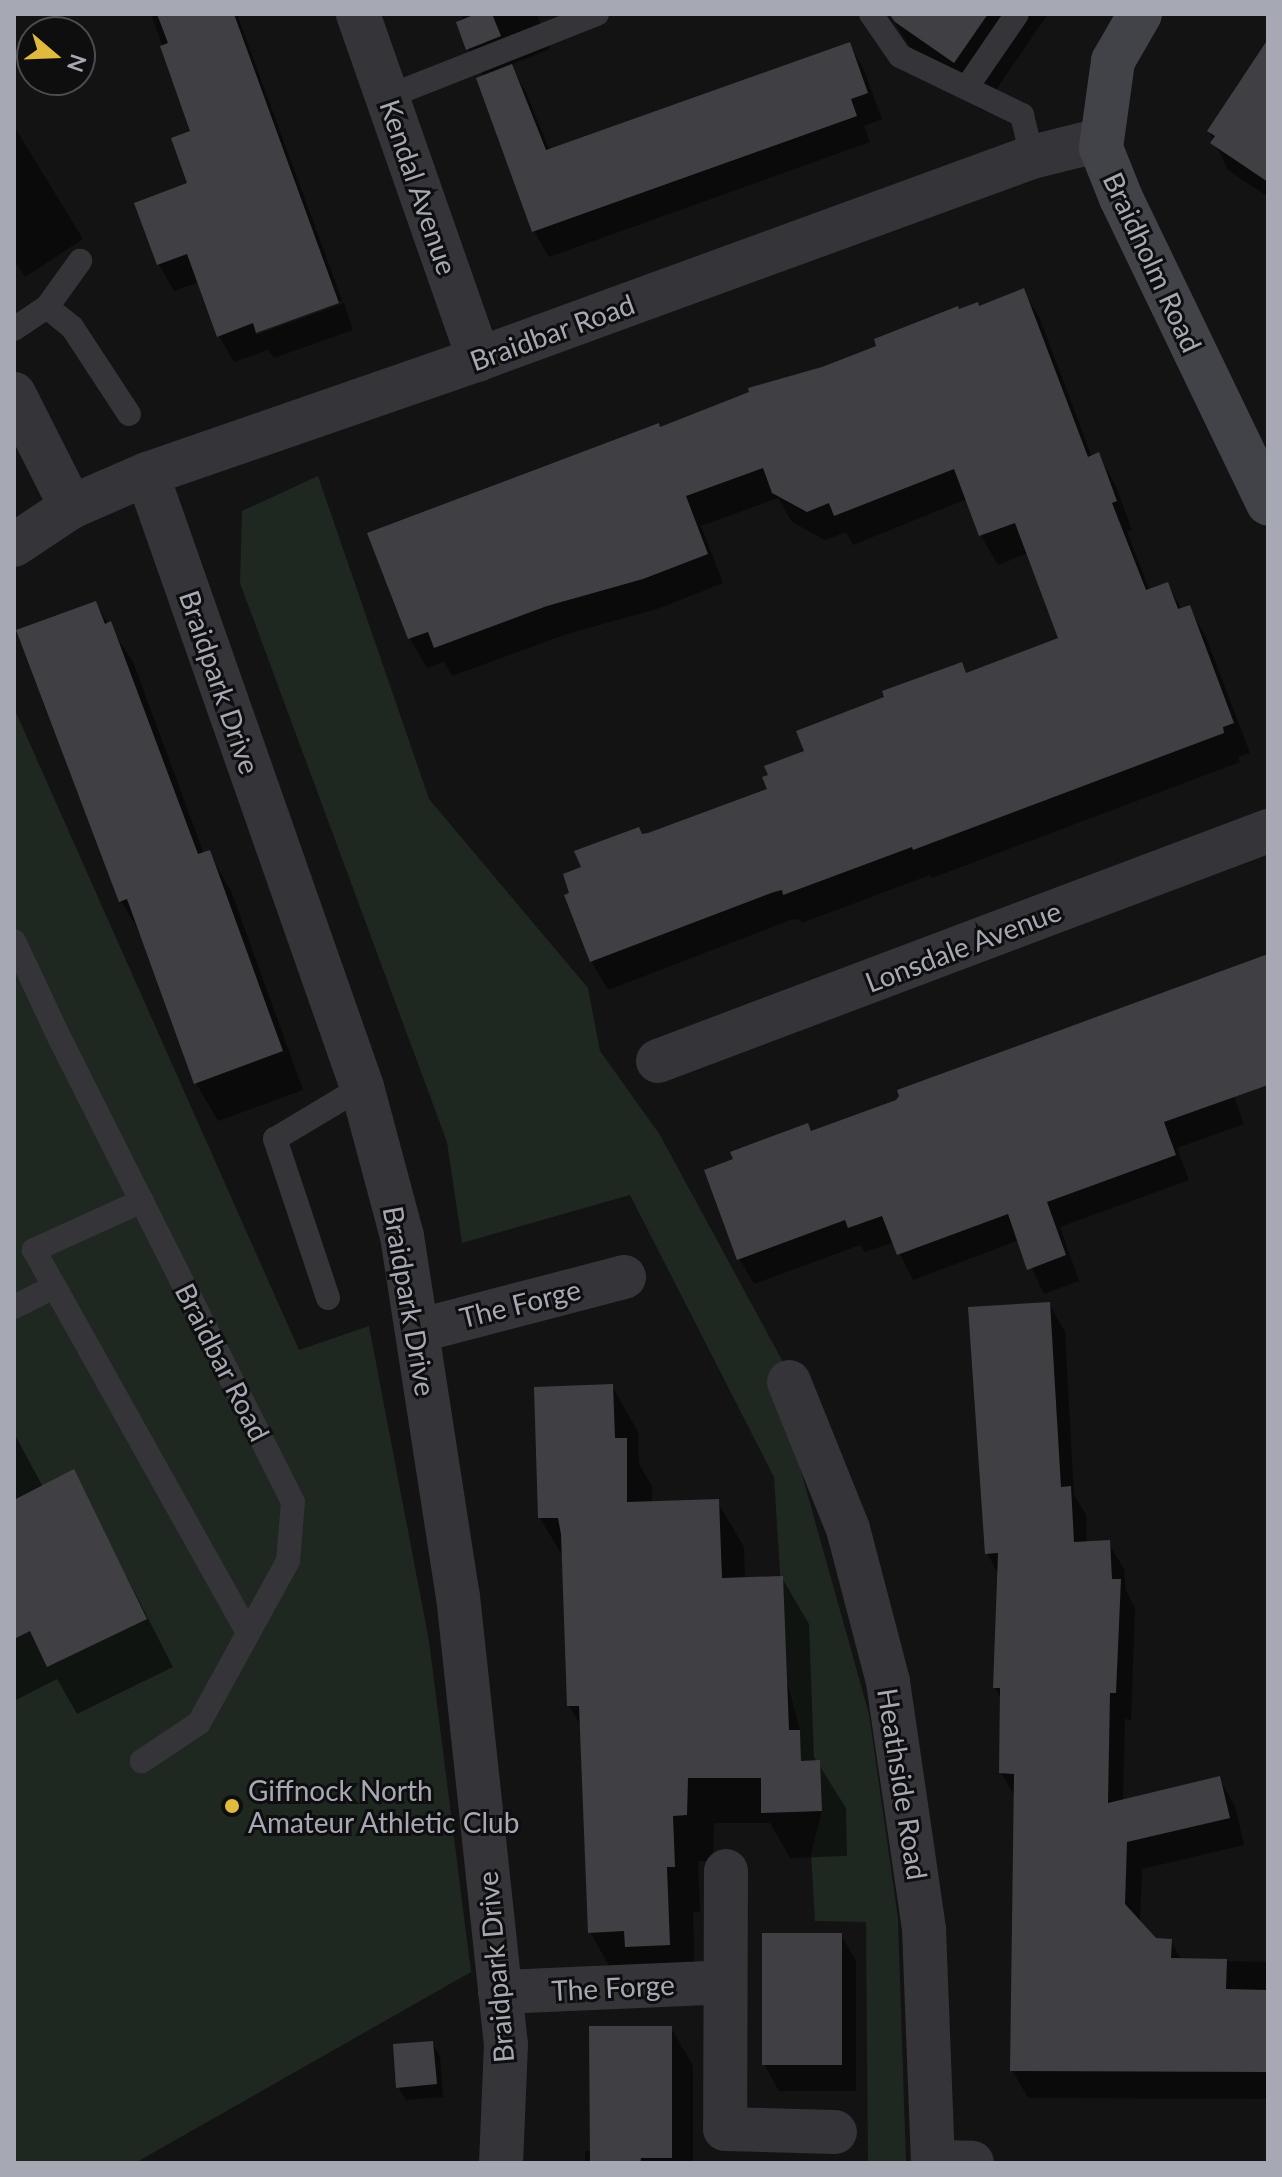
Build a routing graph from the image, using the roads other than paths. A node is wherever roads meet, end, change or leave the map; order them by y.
1 (358, 14) edge
2 (597, 14) edge
3 (871, 14) edge
4 (1017, 14) edge
5 (1140, 14) edge
6 (967, 87) junction
7 (387, 97) junction
8 (1100, 140) junction
9 (1032, 157) junction
10 (80, 261) dead end
11 (47, 307) junction
12 (14, 329) edge
13 (479, 359) junction
14 (18, 409) edge
15 (129, 414) dead end
16 (147, 474) junction
17 (1268, 503) edge
18 (71, 507) junction
19 (14, 545) edge
20 (1268, 831) edge
21 (14, 941) edge
22 (658, 1061) dead end
23 (362, 1087) junction
24 (142, 1201) junction
25 (624, 1277) dead end
26 (54, 1287) junction
27 (328, 1298) dead end
28 (14, 1307) edge
29 (417, 1331) junction
30 (789, 1382) dead end
31 (248, 1633) junction
32 (142, 1761) dead end
33 (726, 1871) dead end
34 (725, 1982) junction
35 (500, 1992) junction
36 (835, 2132) dead end
37 (501, 2163) edge
38 (972, 2163) edge

1 - 7 street, Kendal Avenue
2 - 7 lane
3 - 6 lane
4 - 6 lane
5 - 8 street, Braidholm Road
6 - 9 lane
7 - 13 street, Kendal Avenue
8 - 9 street, Braidbar Road
8 - 17 street, Braidholm Road
9 - 13 street, Braidbar Road
10 - 11 lane
11 - 12 lane
11 - 15 lane
13 - 16 street, Braidbar Road
14 - 18 street
16 - 18 street, Braidbar Road
16 - 23 street, Braidpark Drive
18 - 19 street, Braidbar Road
20 - 22 street, Lonsdale Avenue
21 - 24 lane, Braidbar Road
23 - 27 lane
23 - 29 street, Braidpark Drive
24 - 26 lane
24 - 31 lane, Braidbar Road
25 - 29 street, The Forge
26 - 28 lane
26 - 31 lane
29 - 35 street, Braidpark Drive
30 - 38 street, Heathside Road
31 - 32 lane, Braidbar Road
33 - 34 street
34 - 35 street, The Forge
34 - 36 street
35 - 37 street, Braidpark Drive

